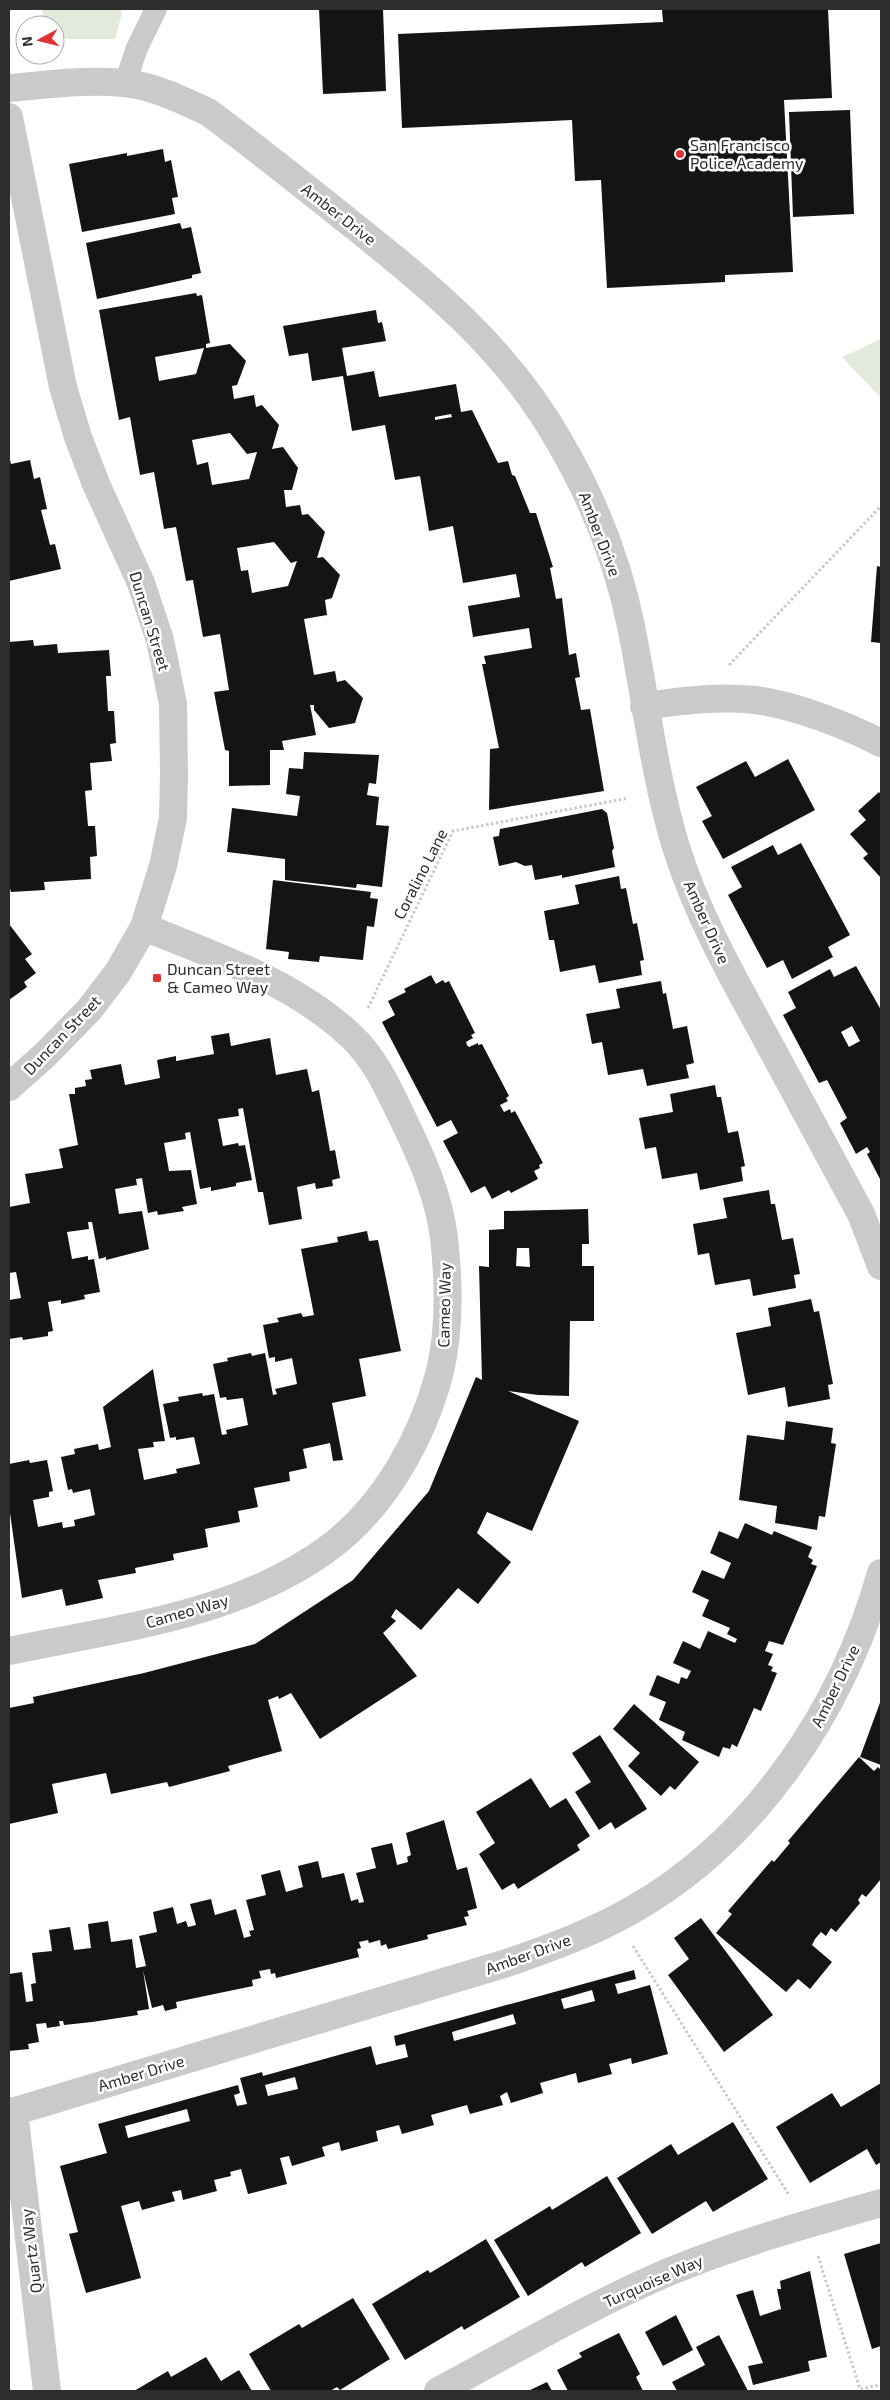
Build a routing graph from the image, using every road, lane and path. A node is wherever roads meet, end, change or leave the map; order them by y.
1 (156, 9) edge
2 (125, 83) junction
3 (9, 88) edge
4 (9, 118) edge
5 (881, 506) edge
6 (696, 700) junction
7 (644, 706) junction
8 (881, 743) edge
9 (662, 791) junction
10 (144, 927) junction
11 (353, 1038) junction
12 (9, 1087) edge
13 (881, 1266) edge
14 (881, 1572) edge
15 (9, 1651) edge
16 (615, 1918) junction
17 (11, 2112) edge
18 (881, 2203) edge
19 (808, 2224) junction
20 (881, 2385) edge
21 (47, 2391) edge
22 (438, 2391) edge

1 - 2 lane
2 - 3 street, Amber Drive
2 - 7 street, Amber Drive
4 - 10 street, Duncan Street
5 - 6 path
6 - 7 street
6 - 8 street
7 - 9 street, Amber Drive
9 - 11 path, Coralino Lane
9 - 13 street, Amber Drive
10 - 11 street, Cameo Way
10 - 12 street, Duncan Street
11 - 15 street, Cameo Way
14 - 16 street, Amber Drive
16 - 17 street, Amber Drive
16 - 19 path
17 - 21 street, Quartz Way
18 - 19 street, Turquoise Way
19 - 20 path
19 - 22 street, Turquoise Way

